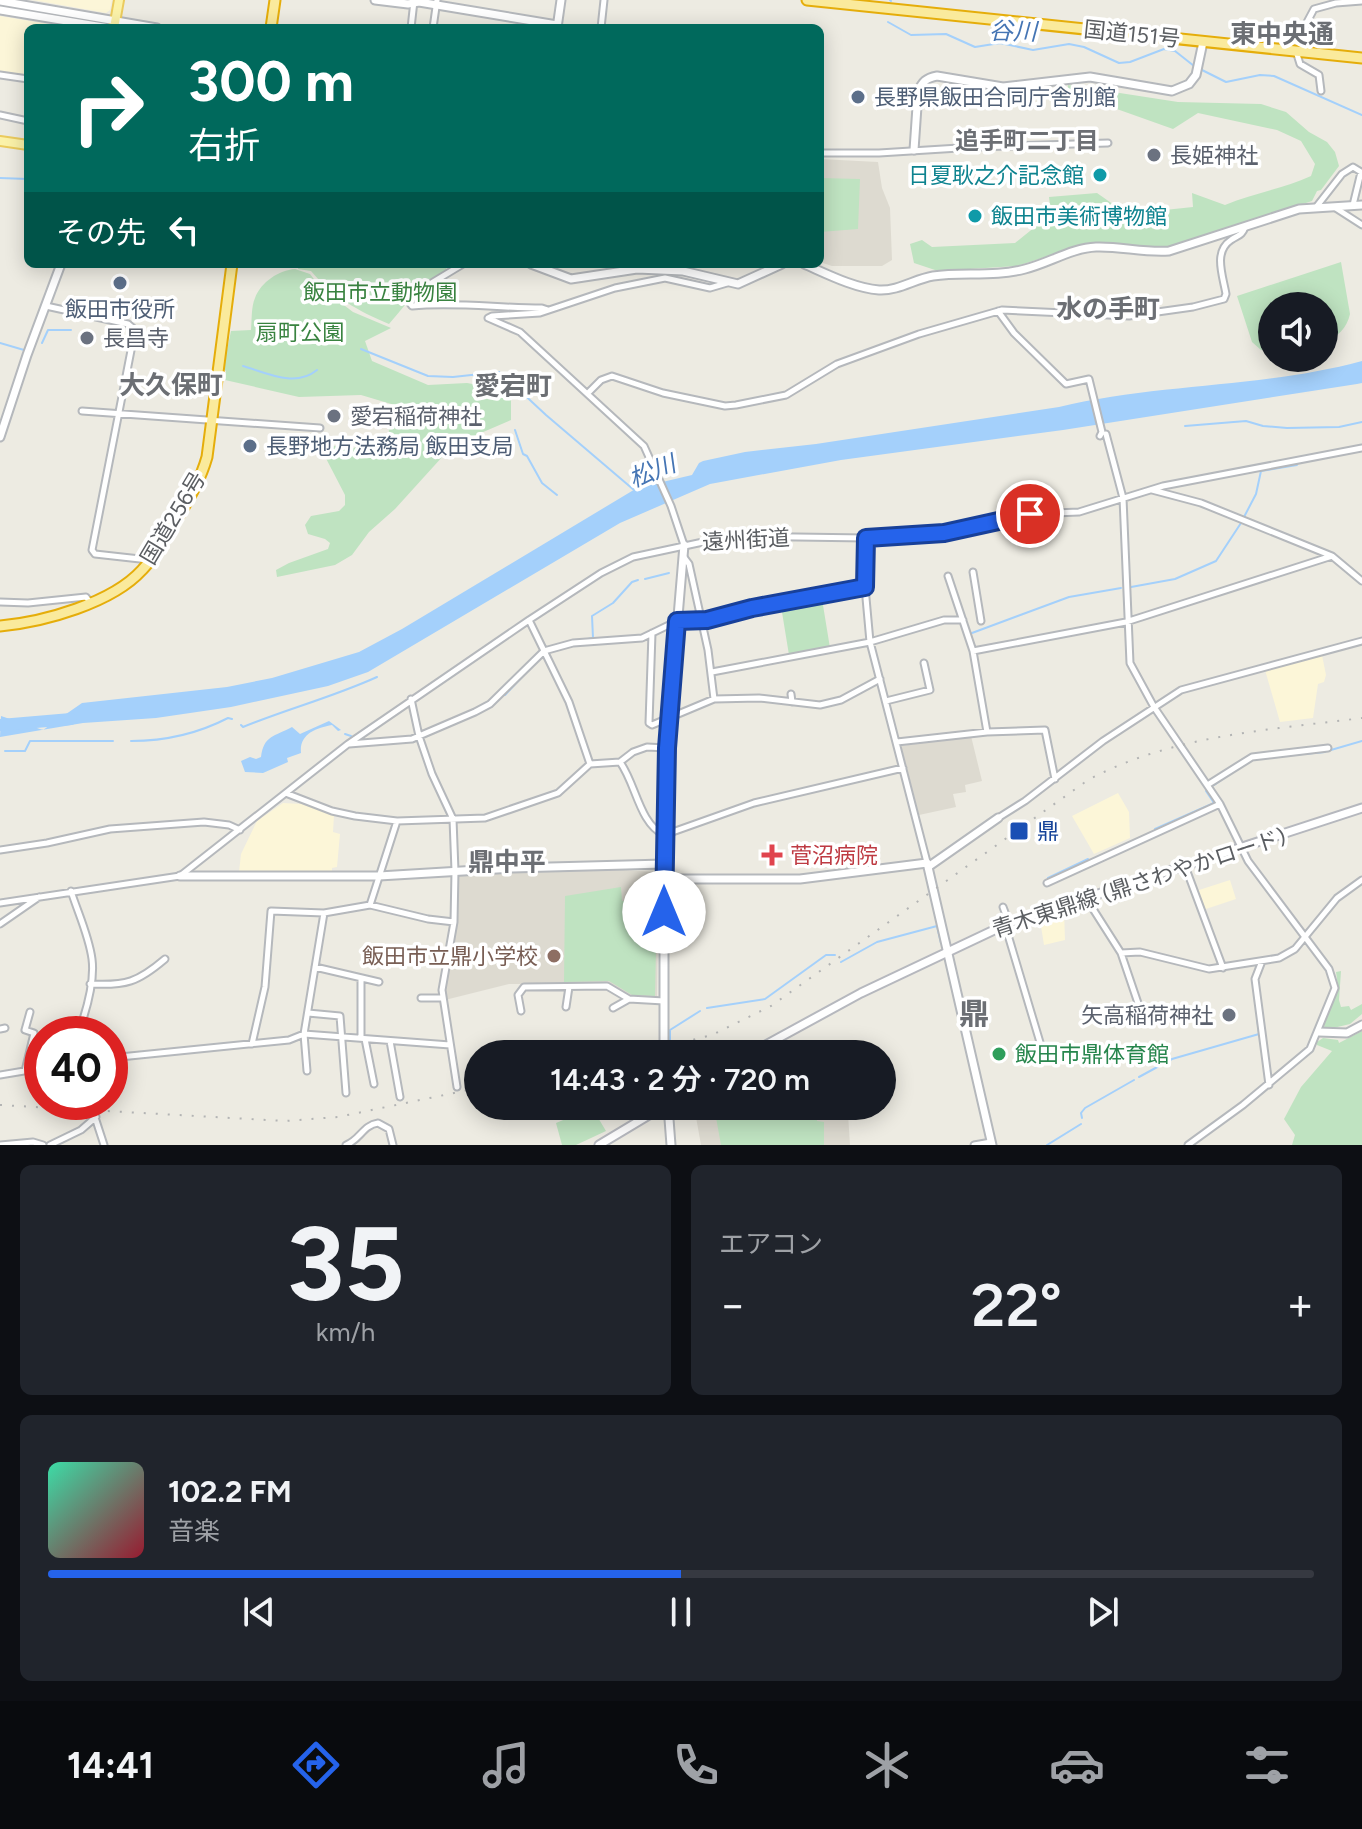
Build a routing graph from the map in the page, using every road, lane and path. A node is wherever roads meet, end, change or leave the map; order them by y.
1 (119, 0) edge
2 (275, 0) edge
3 (375, 0) edge
4 (561, 0) edge
5 (604, 0) edge
6 (807, 0) edge
7 (0, 1) edge
8 (1362, 1) edge
9 (414, 2) edge
10 (437, 3) edge
11 (0, 10) edge
12 (99, 24) edge
13 (104, 24) edge
14 (113, 24) edge
15 (272, 24) edge
16 (411, 24) edge
17 (434, 24) edge
18 (547, 24) edge
19 (557, 24) edge
20 (601, 24) edge
21 (1203, 42) junction
22 (1300, 51) junction
23 (1362, 58) edge
24 (0, 75) edge
25 (24, 78) edge
26 (1321, 91) dead end
27 (0, 115) edge
28 (24, 120) edge
29 (0, 141) edge
30 (1108, 143) dead end
31 (24, 144) edge
32 (914, 150) junction
33 (824, 153) edge
34 (1357, 205) edge
35 (1317, 206) junction
36 (1333, 206) junction
37 (1362, 225) edge
38 (1245, 227) junction
39 (60, 268) edge
40 (231, 268) edge
41 (456, 268) edge
42 (542, 268) edge
43 (774, 268) edge
44 (814, 268) edge
45 (727, 283) junction
46 (46, 306) junction
47 (548, 311) junction
48 (998, 311) junction
49 (588, 393) junction
50 (82, 411) dead end
51 (120, 413) junction
52 (211, 420) junction
53 (320, 428) dead end
54 (0, 437) edge
55 (1362, 448) edge
56 (1149, 489) junction
57 (1123, 498) junction
58 (866, 538) junction
59 (684, 545) junction
60 (682, 555) junction
61 (1332, 556) junction
62 (152, 558) junction
63 (973, 572) dead end
64 (948, 576) dead end
65 (1362, 581) edge
66 (865, 587) junction
67 (0, 602) edge
68 (90, 602) junction
69 (529, 620) junction
70 (963, 620) junction
71 (677, 621) junction
72 (700, 621) junction
73 (981, 621) dead end
74 (1126, 622) junction
75 (0, 626) edge
76 (652, 633) junction
77 (1362, 641) edge
78 (870, 642) junction
79 (544, 651) junction
80 (973, 651) junction
81 (924, 663) dead end
82 (712, 672) junction
83 (880, 679) junction
84 (791, 694) dead end
85 (411, 699) junction
86 (714, 699) junction
87 (886, 701) junction
88 (792, 702) junction
89 (1154, 707) junction
90 (669, 718) junction
91 (987, 732) junction
92 (419, 736) junction
93 (897, 742) junction
94 (348, 744) junction
95 (667, 748) junction
96 (1328, 748) dead end
97 (620, 762) junction
98 (590, 764) junction
99 (903, 768) junction
100 (1055, 779) junction
101 (1209, 784) junction
102 (287, 793) junction
103 (1220, 804) junction
104 (1362, 808) edge
105 (998, 818) joint
106 (453, 819) junction
107 (397, 821) junction
108 (240, 830) junction
109 (664, 835) junction
110 (1242, 849) junction
111 (0, 850) edge
112 (664, 864) junction
113 (927, 865) junction
114 (1185, 866) junction
115 (455, 871) junction
116 (180, 876) junction
117 (379, 876) junction
118 (664, 879) junction
119 (1362, 880) edge
120 (1047, 883) dead end
121 (71, 891) junction
122 (40, 896) junction
123 (1085, 898) junction
124 (0, 903) edge
125 (370, 905) junction
126 (1003, 907) dead end
127 (324, 913) junction
128 (454, 922) junction
129 (0, 924) edge
130 (1007, 924) junction
131 (1305, 939) junction
132 (948, 953) junction
133 (1121, 953) junction
134 (165, 959) dead end
135 (1262, 960) junction
136 (315, 967) junction
137 (1223, 968) junction
138 (361, 978) junction
139 (379, 982) dead end
140 (90, 984) junction
141 (569, 987) junction
142 (421, 998) dead end
143 (443, 998) junction
144 (629, 999) junction
145 (664, 1001) junction
146 (566, 1007) dead end
147 (613, 1008) dead end
148 (521, 1011) dead end
149 (30, 1012) dead end
150 (1141, 1012) dead end
151 (308, 1013) junction
152 (29, 1016) edge
153 (85, 1016) edge
154 (1362, 1025) edge
155 (1319, 1032) junction
156 (304, 1034) junction
157 (340, 1037) junction
158 (363, 1039) junction
159 (664, 1040) edge
160 (774, 1040) edge
161 (390, 1041) junction
162 (252, 1044) junction
163 (450, 1045) junction
164 (1042, 1049) dead end
165 (128, 1056) edge
166 (24, 1071) edge
167 (307, 1071) dead end
168 (0, 1075) edge
169 (374, 1084) dead end
170 (1269, 1085) junction
171 (457, 1087) dead end
172 (346, 1093) dead end
173 (400, 1097) dead end
174 (93, 1120) edge
175 (97, 1120) edge
176 (642, 1120) edge
177 (668, 1120) edge
178 (992, 1143) edge
179 (0, 1145) edge
180 (43, 1145) edge
181 (50, 1145) edge
182 (104, 1145) edge
183 (346, 1145) edge
184 (393, 1145) edge
185 (599, 1145) edge
186 (671, 1145) edge
187 (974, 1145) edge
188 (1188, 1145) edge

1 - 14 main road
2 - 15 highway
3 - 9 street
4 - 19 street
5 - 20 street
6 - 21 highway, 国道151号
7 - 13 street
8 - 22 street
9 - 10 street
9 - 16 street
10 - 17 street
10 - 18 street
11 - 12 street
21 - 22 highway, 国道151号
21 - 32 street
22 - 23 highway, 国道151号
22 - 26 street
24 - 25 street
27 - 28 street
29 - 31 main road
30 - 32 street
32 - 33 street
34 - 35 street
34 - 36 street
35 - 36 street
35 - 38 street
36 - 37 street
38 - 44 street
38 - 48 street
39 - 46 street
40 - 52 highway, 国道256号
41 - 47 street
42 - 45 street
43 - 45 street
45 - 47 street
46 - 51 street
46 - 54 street
47 - 49 street, 遠州街道
48 - 49 street
48 - 57 street
49 - 59 street, 遠州街道
50 - 51 street
51 - 52 street
51 - 62 street
52 - 53 street
52 - 62 highway, 国道256号
55 - 56 street, 遠州街道
56 - 57 street, 遠州街道
56 - 61 street
57 - 58 street, 遠州街道
57 - 74 street
58 - 59 street, 遠州街道
58 - 66 street
59 - 60 street
59 - 69 street
60 - 71 street
60 - 72 street
61 - 65 street
61 - 74 street
62 - 68 highway, 国道256号
63 - 73 street
64 - 70 street
66 - 72 street
66 - 78 street
67 - 68 street
68 - 75 highway, 国道256号
69 - 79 street
69 - 85 street
70 - 78 street
70 - 80 street
71 - 72 street
71 - 76 street
71 - 90 street
72 - 82 street
74 - 80 street
74 - 89 street
76 - 79 street
76 - 90 street
77 - 89 street
78 - 82 street
78 - 83 street
79 - 92 street
79 - 98 street
80 - 91 street
81 - 87 street
82 - 86 street
83 - 87 street
83 - 88 street
84 - 88 street
85 - 92 street
85 - 94 street
86 - 88 street
86 - 90 street
87 - 93 street
89 - 100 street
89 - 101 street
90 - 95 street
91 - 93 street
91 - 100 street
92 - 94 street
92 - 106 street
93 - 99 street
94 - 102 street
95 - 97 street
95 - 109 street
96 - 101 street
97 - 98 street
97 - 109 street
98 - 106 street
99 - 109 street
99 - 113 street
100 - 105 street
101 - 103 street
102 - 107 street
102 - 108 street
103 - 110 street
103 - 120 street
104 - 110 street, 青木東鼎線 (鼎さわやかロード)
105 - 113 street
106 - 107 street
106 - 115 street
107 - 117 street
108 - 111 street
108 - 116 street
109 - 112 street
110 - 114 street, 青木東鼎線 (鼎さわやかロード)
110 - 131 street
112 - 115 street
112 - 118 street
113 - 118 street
113 - 132 street
114 - 123 street, 青木東鼎線 (鼎さわやかロード)
114 - 137 street
115 - 117 street
115 - 128 street
116 - 117 street
116 - 121 street
117 - 125 street
118 - 145 street
119 - 131 street
121 - 122 street
121 - 140 street
122 - 124 street
122 - 129 street
123 - 130 street, 青木東鼎線 (鼎さわやかロード)
123 - 133 street
125 - 127 street
125 - 128 street
126 - 130 street
127 - 136 street
127 - 162 street
128 - 143 street
130 - 132 street, 青木東鼎線 (鼎さわやかロード)
130 - 164 street
131 - 135 street
131 - 155 street
132 - 160 street, 青木東鼎線 (鼎さわやかロード)
132 - 178 street
133 - 137 street
133 - 150 street
134 - 140 street
135 - 137 street
135 - 170 street
136 - 138 street
136 - 151 street
138 - 139 street
138 - 158 street
140 - 153 street
141 - 144 street
141 - 146 street
141 - 148 street
142 - 143 street
143 - 163 street
144 - 145 street
144 - 147 street
145 - 159 street
149 - 152 street
151 - 156 street
151 - 157 street
154 - 155 street
155 - 170 street
156 - 157 street
156 - 162 street
156 - 167 street
157 - 158 street
157 - 172 street
158 - 161 street
158 - 169 street
161 - 163 street
161 - 173 street
162 - 165 street
163 - 171 street
166 - 168 street
170 - 188 street
174 - 181 street
175 - 182 street
176 - 185 street
177 - 186 street
178 - 187 street
179 - 180 street
183 - 184 street

